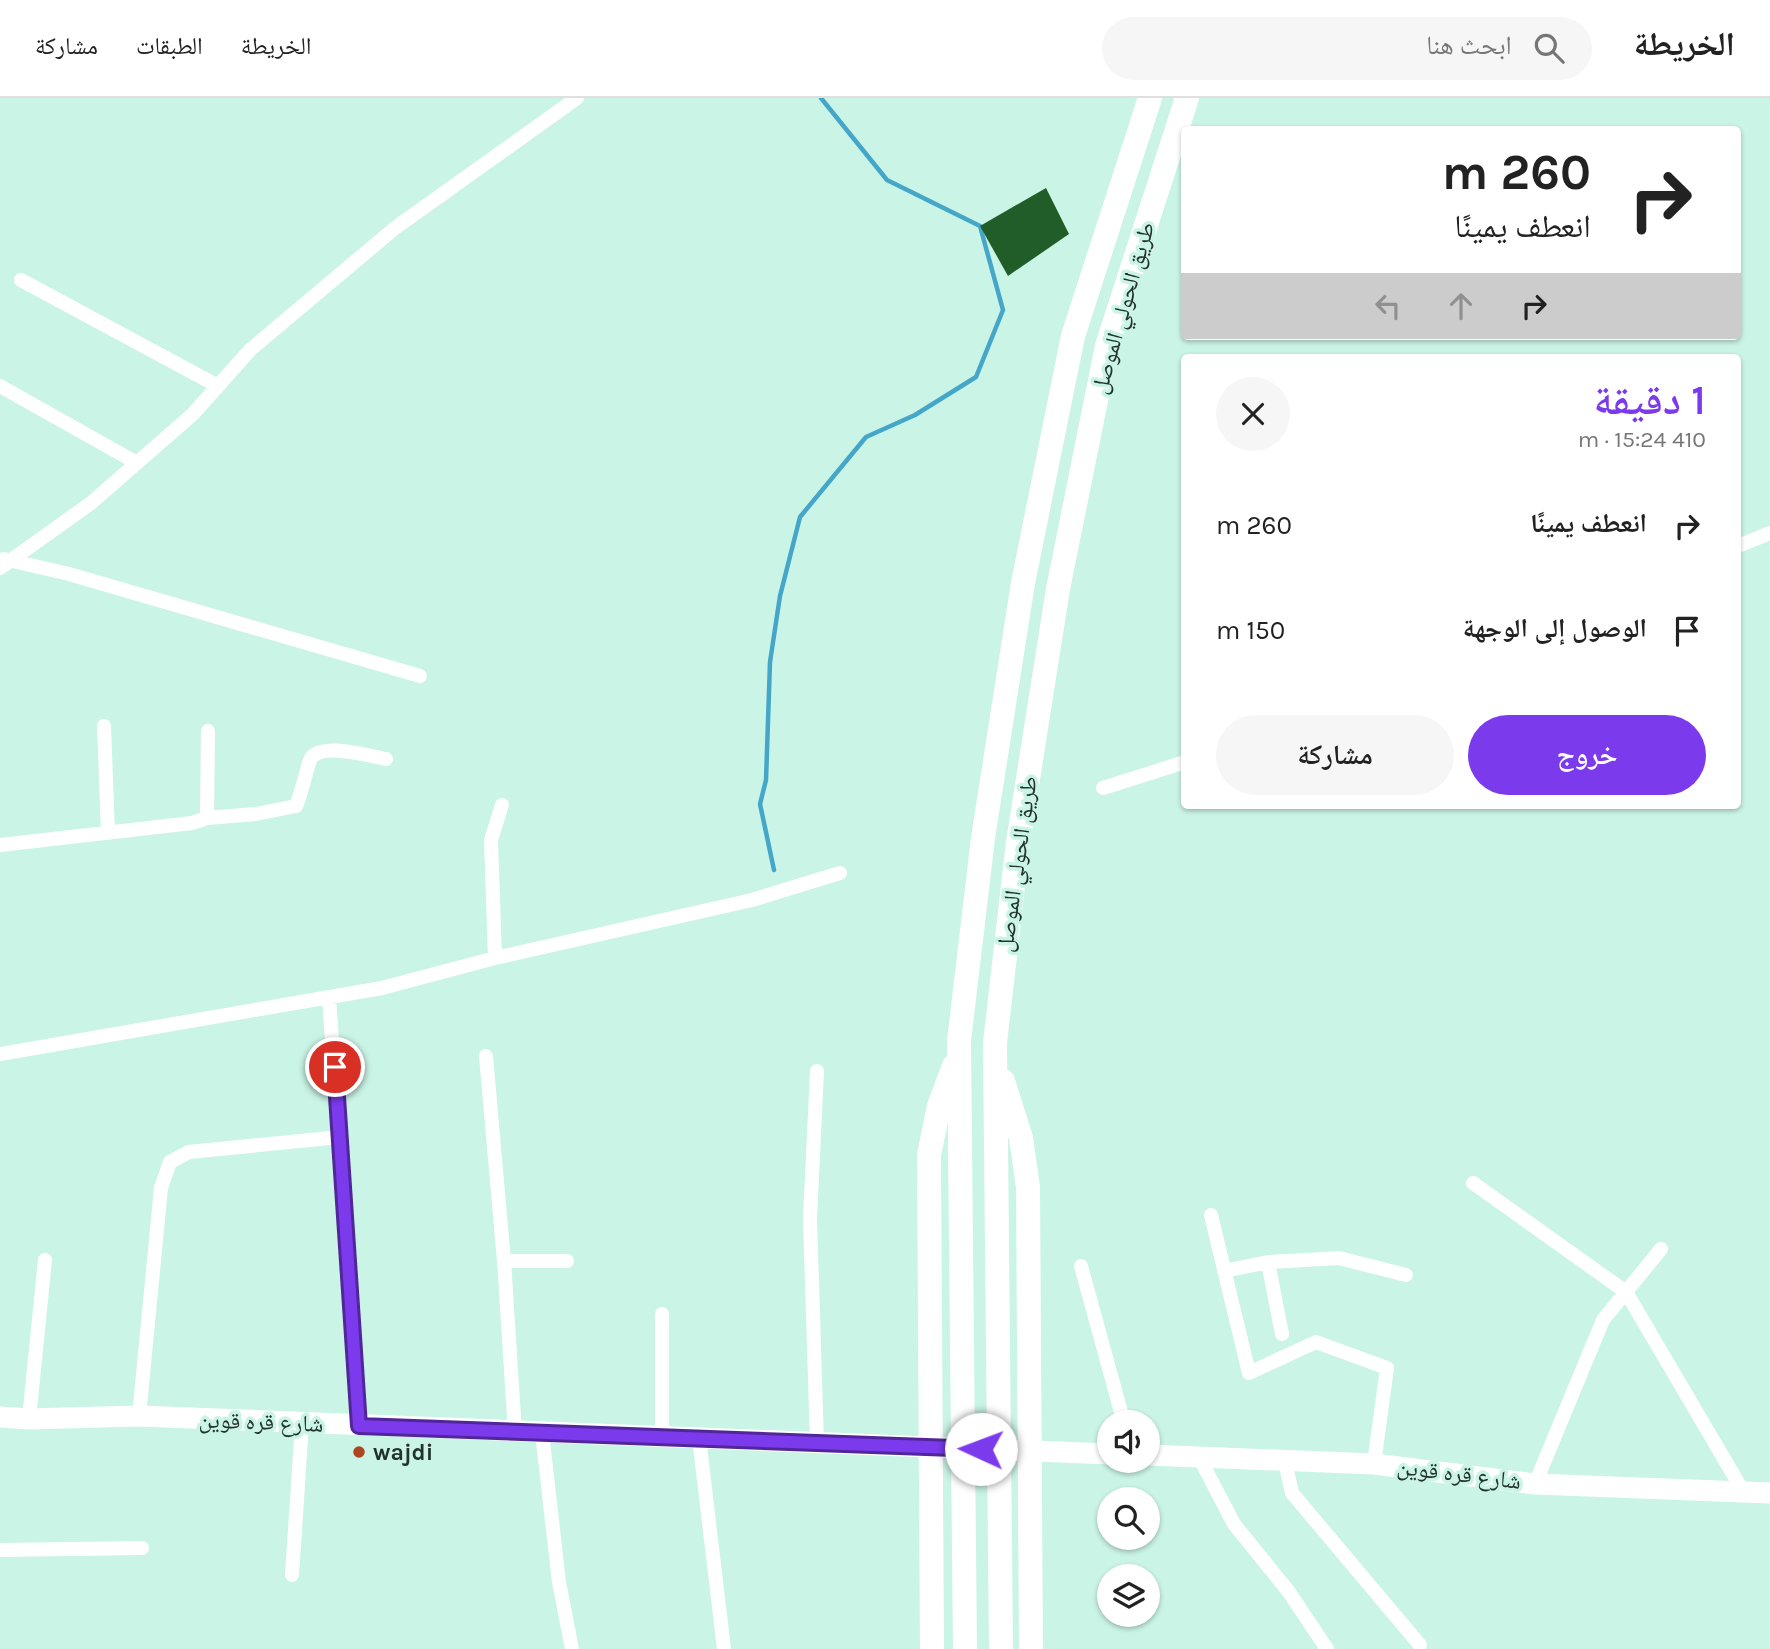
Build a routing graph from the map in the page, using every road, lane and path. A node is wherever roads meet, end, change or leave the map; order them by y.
1 (577, 98) edge
2 (1150, 98) edge
3 (1187, 98) edge
4 (20, 280) dead end
5 (216, 385) junction
6 (0, 386) edge
7 (137, 463) junction
8 (1770, 533) edge
9 (1741, 545) edge
10 (3, 562) edge
11 (420, 676) dead end
12 (104, 726) dead end
13 (208, 731) dead end
14 (386, 760) dead end
15 (1181, 763) edge
16 (1103, 788) dead end
17 (502, 805) dead end
18 (207, 818) junction
19 (108, 833) junction
20 (0, 845) edge
21 (840, 873) dead end
22 (495, 958) junction
23 (330, 997) junction
24 (959, 1041) junction
25 (995, 1042) junction
26 (0, 1054) edge
27 (486, 1056) dead end
28 (817, 1071) dead end
29 (340, 1137) junction
30 (1473, 1183) dead end
31 (1211, 1215) dead end
32 (1661, 1250) dead end
33 (45, 1260) dead end
34 (504, 1261) junction
35 (567, 1261) dead end
36 (1268, 1262) junction
37 (1081, 1266) dead end
38 (1224, 1271) junction
39 (1406, 1275) dead end
40 (1626, 1292) junction
41 (662, 1314) dead end
42 (1282, 1334) dead end
43 (1120, 1410) edge
44 (139, 1416) junction
45 (0, 1417) edge
46 (29, 1419) junction
47 (302, 1424) junction
48 (359, 1426) junction
49 (515, 1432) junction
50 (542, 1433) junction
51 (662, 1437) junction
52 (699, 1438) junction
53 (817, 1443) junction
54 (931, 1447) junction
55 (1031, 1451) junction
56 (1097, 1454) edge
57 (1160, 1455) edge
58 (1199, 1457) junction
59 (1285, 1461) junction
60 (1374, 1464) junction
61 (1535, 1484) junction
62 (1743, 1491) junction
63 (1770, 1493) edge
64 (142, 1548) dead end
65 (0, 1550) edge
66 (292, 1575) dead end
67 (1420, 1644) dead end
68 (572, 1649) edge
69 (724, 1649) edge
70 (932, 1649) edge
71 (965, 1649) edge
72 (1001, 1649) edge
73 (1031, 1649) edge
74 (1327, 1649) edge

1 - 5 street
2 - 24 highway, طريق الحولي الموصل
3 - 25 highway, طريق الحولي الموصل
4 - 5 street
5 - 7 street
6 - 7 street
7 - 10 street
8 - 9 street
10 - 11 street
12 - 19 street
13 - 18 street
14 - 18 street
15 - 16 street
17 - 22 street
18 - 19 street
19 - 20 street
21 - 22 street
22 - 23 street
23 - 26 street
23 - 29 street
24 - 54 highway
24 - 71 highway, طريق الحولي الموصل
25 - 55 highway
25 - 72 highway, طريق الحولي الموصل
27 - 34 street
28 - 53 street
29 - 44 street
29 - 48 street
30 - 40 street
31 - 38 street
32 - 40 street
33 - 46 street
34 - 35 street
34 - 49 street
36 - 38 street
36 - 39 street
36 - 42 street
37 - 43 street
38 - 60 street
40 - 61 street
40 - 62 street
41 - 51 street
44 - 46 main road, شارع قره قوين
44 - 47 main road, شارع قره قوين
45 - 46 main road, شارع قره قوين
47 - 48 main road, شارع قره قوين
47 - 66 street
48 - 49 main road, شارع قره قوين
49 - 50 main road, شارع قره قوين
50 - 51 main road, شارع قره قوين
50 - 68 street
51 - 52 main road, شارع قره قوين
52 - 53 main road, شارع قره قوين
52 - 69 street
53 - 54 main road, شارع قره قوين
54 - 55 main road, شارع قره قوين
54 - 70 highway
55 - 56 main road, شارع قره قوين
55 - 73 highway
57 - 58 main road, شارع قره قوين
58 - 59 main road, شارع قره قوين
58 - 74 street
59 - 60 main road, شارع قره قوين
59 - 67 street
60 - 61 main road, شارع قره قوين
61 - 62 main road, شارع قره قوين
62 - 63 main road, شارع قره قوين
64 - 65 street

